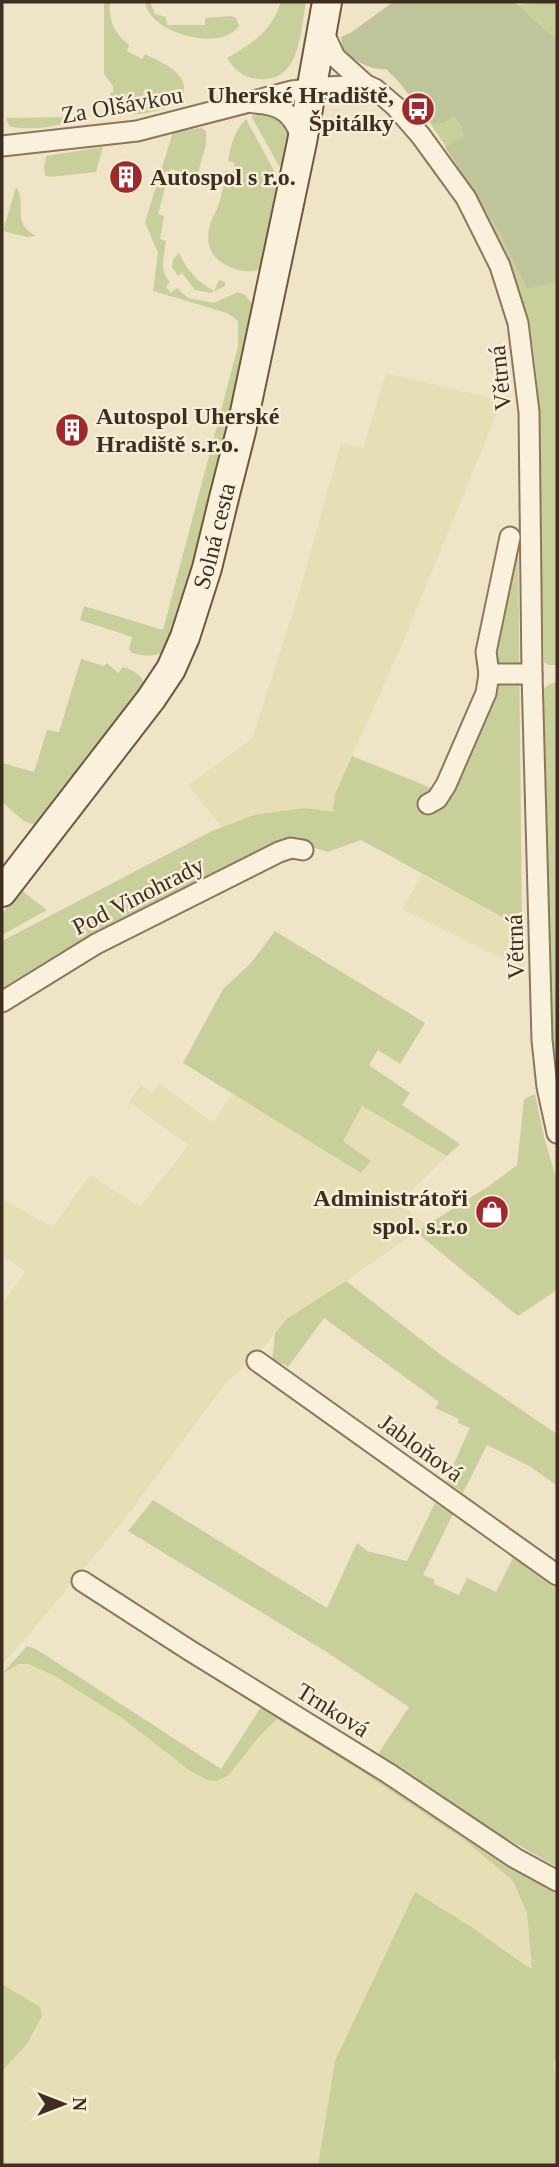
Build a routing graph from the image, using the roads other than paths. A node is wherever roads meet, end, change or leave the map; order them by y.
1 (327, 2) edge
2 (322, 30) junction
3 (366, 85) junction
4 (312, 88) junction
5 (249, 103) junction
6 (302, 142) junction
7 (2, 146) edge
8 (510, 537) dead end
9 (489, 674) junction
10 (533, 674) junction
11 (428, 804) dead end
12 (303, 850) dead end
13 (2, 892) edge
14 (2, 1002) edge
15 (557, 1133) edge
16 (257, 1361) dead end
17 (557, 1575) edge
18 (82, 1581) dead end
19 (557, 1881) edge

1 - 2 street, Solná cesta
2 - 3 street, Větrná
2 - 4 street, Solná cesta
3 - 4 street
3 - 10 street, Větrná
4 - 5 street, Za Olšávkou
4 - 6 street, Solná cesta
5 - 6 street, Za Olšávkou
5 - 7 street, Za Olšávkou
6 - 13 street, Solná cesta
8 - 9 street
9 - 10 street
9 - 11 street
10 - 15 street, Větrná
12 - 14 street, Pod Vinohrady
16 - 17 street, Jabloňová
18 - 19 street, Trnková

